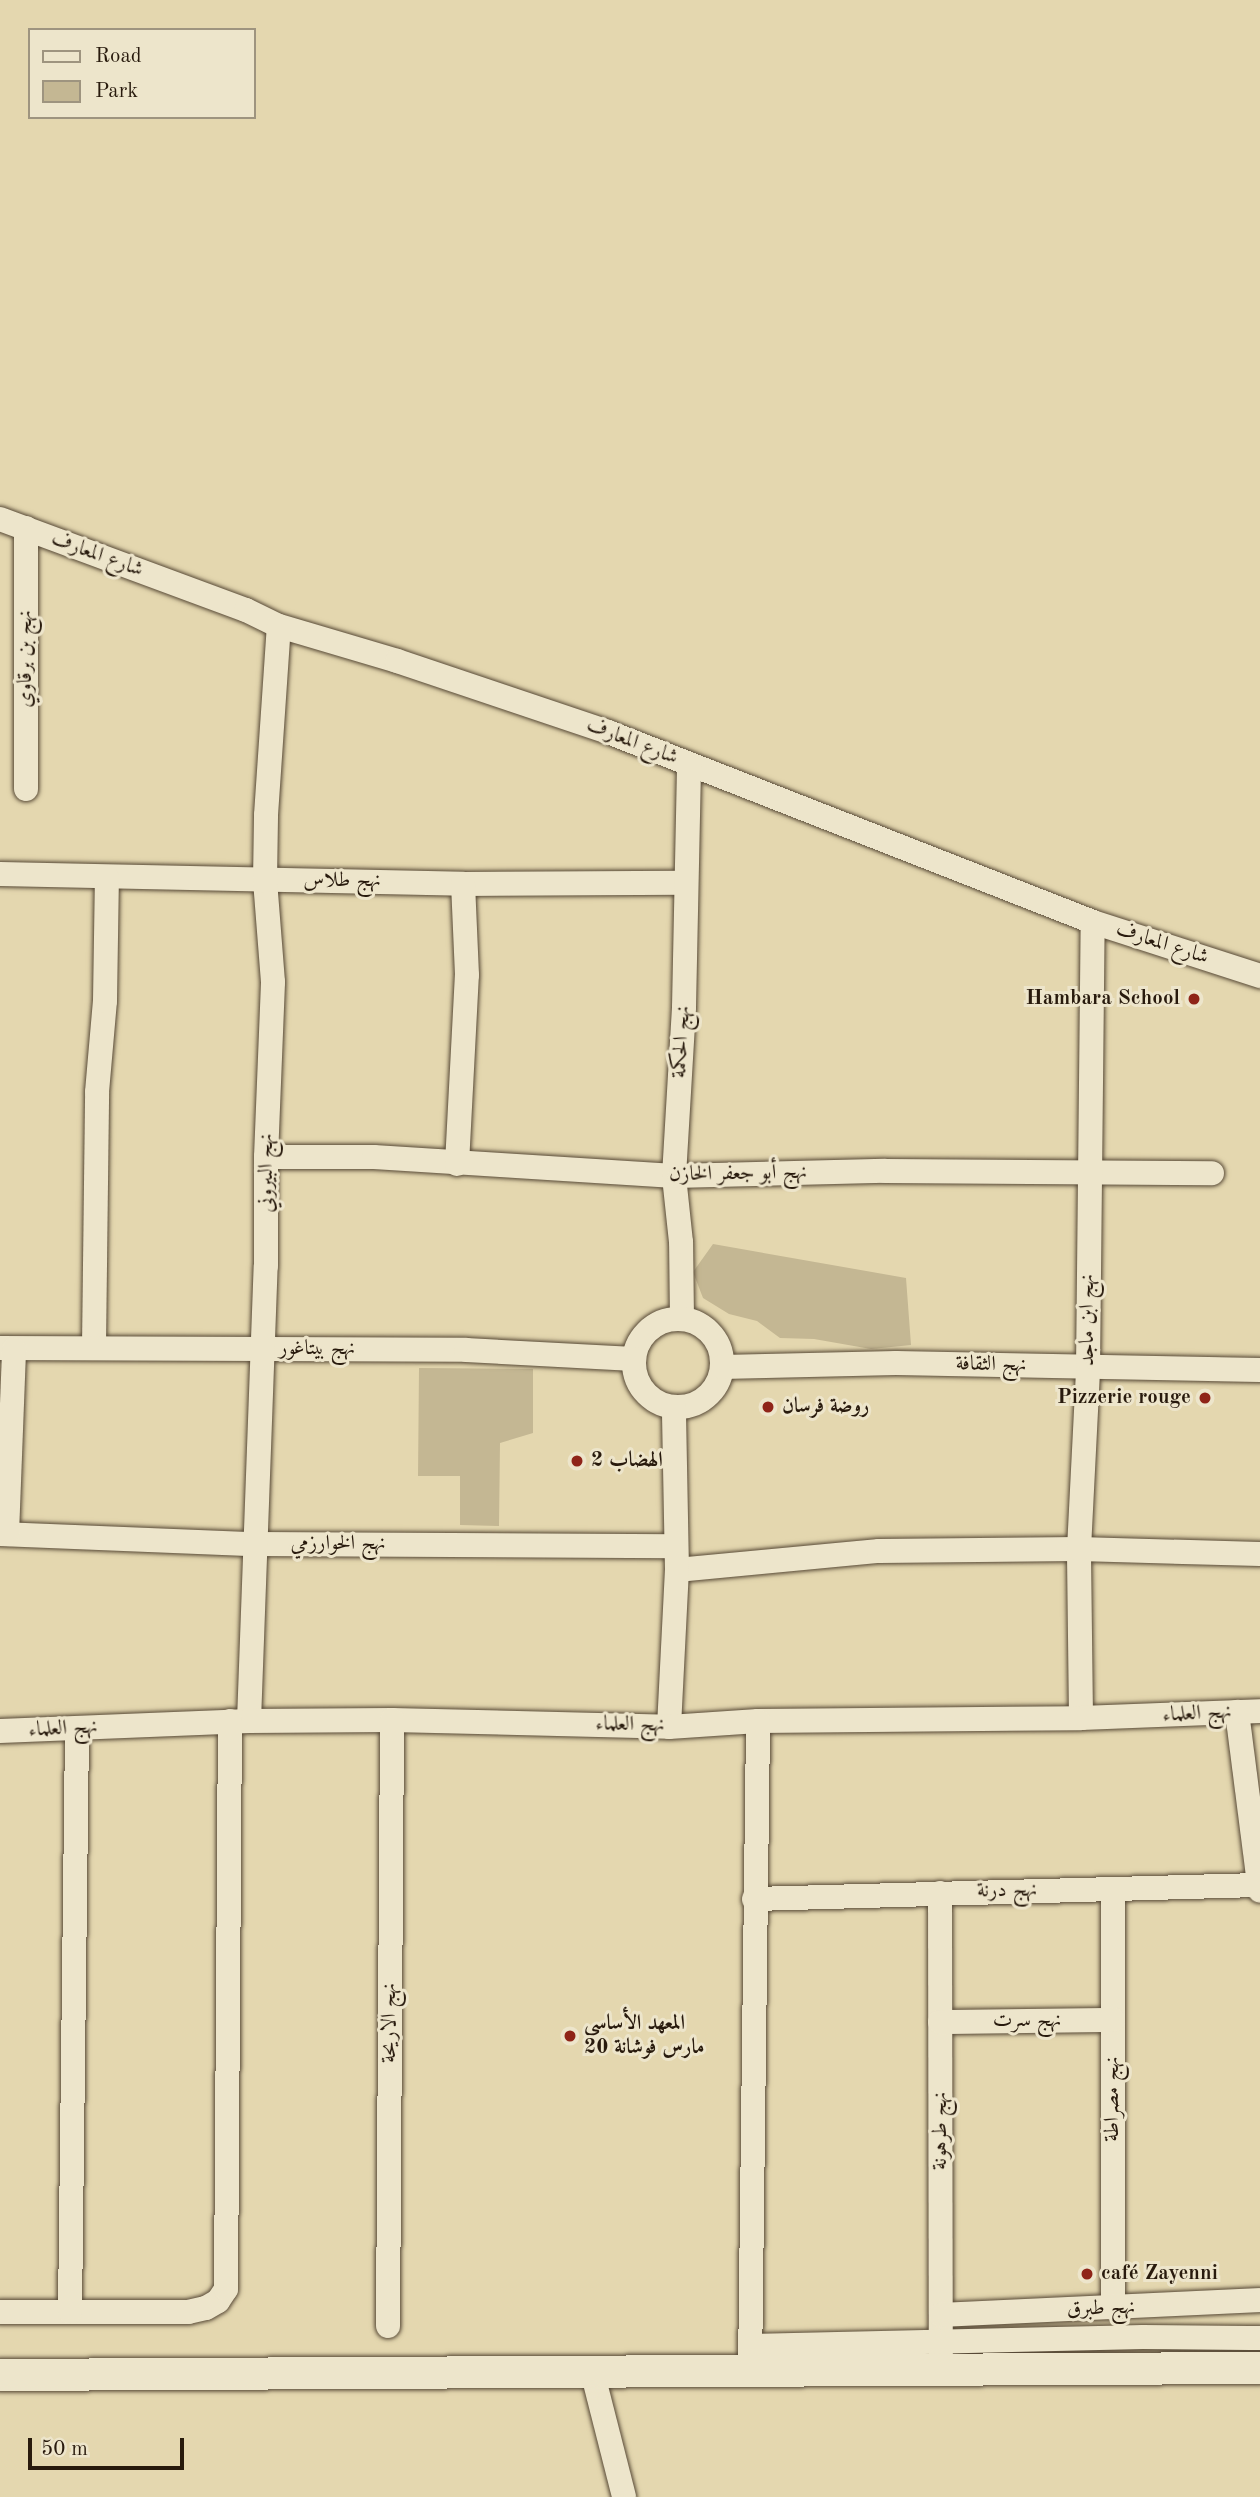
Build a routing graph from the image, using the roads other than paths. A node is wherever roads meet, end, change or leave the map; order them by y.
1 (0, 519) edge
2 (26, 528) junction
3 (279, 626) junction
4 (690, 764) junction
5 (26, 789) dead end
6 (0, 874) edge
7 (107, 877) junction
8 (265, 881) junction
9 (685, 883) junction
10 (463, 884) junction
11 (1093, 922) junction
12 (1260, 976) edge
13 (266, 1157) junction
14 (457, 1164) junction
15 (1090, 1172) junction
16 (1212, 1172) dead end
17 (674, 1176) junction
18 (682, 1319) junction
19 (94, 1347) junction
20 (7, 1349) edge
21 (261, 1349) junction
22 (634, 1359) junction
23 (722, 1367) junction
24 (1088, 1369) junction
25 (1260, 1370) edge
26 (674, 1407) junction
27 (4, 1534) edge
28 (254, 1544) junction
29 (1079, 1549) junction
30 (1260, 1554) edge
31 (676, 1558) junction
32 (1249, 1712) edge
33 (1081, 1718) junction
34 (392, 1720) junction
35 (239, 1721) junction
36 (758, 1721) junction
37 (669, 1727) junction
38 (77, 1728) junction
39 (0, 1731) edge
40 (1259, 1885) edge
41 (1113, 1889) junction
42 (1260, 1891) edge
43 (940, 1893) junction
44 (754, 1899) junction
45 (1113, 2020) junction
46 (940, 2022) junction
47 (1260, 2300) edge
48 (1114, 2308) junction
49 (0, 2312) edge
50 (70, 2312) junction
51 (941, 2315) junction
52 (388, 2326) dead end
53 (1260, 2338) edge
54 (941, 2355) junction
55 (750, 2358) junction
56 (1260, 2368) edge
57 (592, 2371) junction
58 (0, 2375) edge
59 (624, 2497) edge

1 - 2 street, شارع المعارف
2 - 3 street, شارع المعارف
2 - 5 street, نهج بن برقاوي
3 - 4 street, شارع المعارف
3 - 8 street, نهج البيروني
4 - 9 street, نهج الحكمة
4 - 11 street, شارع المعارف
6 - 7 street, نهج طلاس
7 - 8 street, نهج طلاس
7 - 19 street
8 - 10 street, نهج طلاس
8 - 13 street, نهج البيروني
9 - 10 street, نهج طلاس
9 - 17 street, نهج الحكمة
10 - 14 street
11 - 12 street, شارع المعارف
11 - 15 street, نهج ابن ماجد
13 - 14 street, نهج أبو جعفر الخازن
13 - 21 street, نهج البيروني
14 - 17 street, نهج أبو جعفر الخازن
15 - 16 street, نهج أبو جعفر الخازن
15 - 17 street, نهج أبو جعفر الخازن
15 - 24 street, نهج ابن ماجد
17 - 18 street, نهج الحكمة
18 - 22 street
18 - 23 street
19 - 20 street, نهج بيتاغور
19 - 21 street, نهج بيتاغور
20 - 27 street
21 - 22 street, نهج بيتاغور
21 - 28 street, نهج البيروني
22 - 26 street
23 - 24 street, نهج الثقافة
23 - 26 street
24 - 25 street, نهج الثقافة
24 - 29 street, نهج ابن ماجد
26 - 31 street
27 - 28 street, نهج الخوارزمي
28 - 31 street, نهج الخوارزمي
28 - 35 street, نهج البيروني
29 - 30 street, نهج الخوارزمي
29 - 31 street, نهج الخوارزمي
29 - 33 street, نهج ابن ماجد
31 - 37 street
32 - 33 street, نهج العلماء
32 - 40 street
33 - 36 street, نهج العلماء
34 - 35 street, نهج العلماء
34 - 37 street, نهج العلماء
34 - 52 street, نهج الاريحة
35 - 38 street, نهج العلماء
35 - 50 street, نهج البيروني
36 - 37 street, نهج العلماء
36 - 44 street
38 - 39 street, نهج العلماء
38 - 50 street
40 - 41 street, نهج درنة
40 - 42 street
41 - 43 street, نهج درنة
41 - 45 street, نهج مصراطة
43 - 44 street, نهج درنة
43 - 46 street, نهج طرهونة
44 - 55 street
45 - 46 street, نهج سرت
45 - 48 street, نهج مصراطة
46 - 51 street, نهج طرهونة
47 - 48 street, نهج طبرق
48 - 51 street, نهج طبرق
49 - 50 street, نهج البيروني
51 - 54 street, نهج طرهونة
53 - 54 street
54 - 55 street
54 - 56 street
55 - 57 street
57 - 58 street
57 - 59 street

